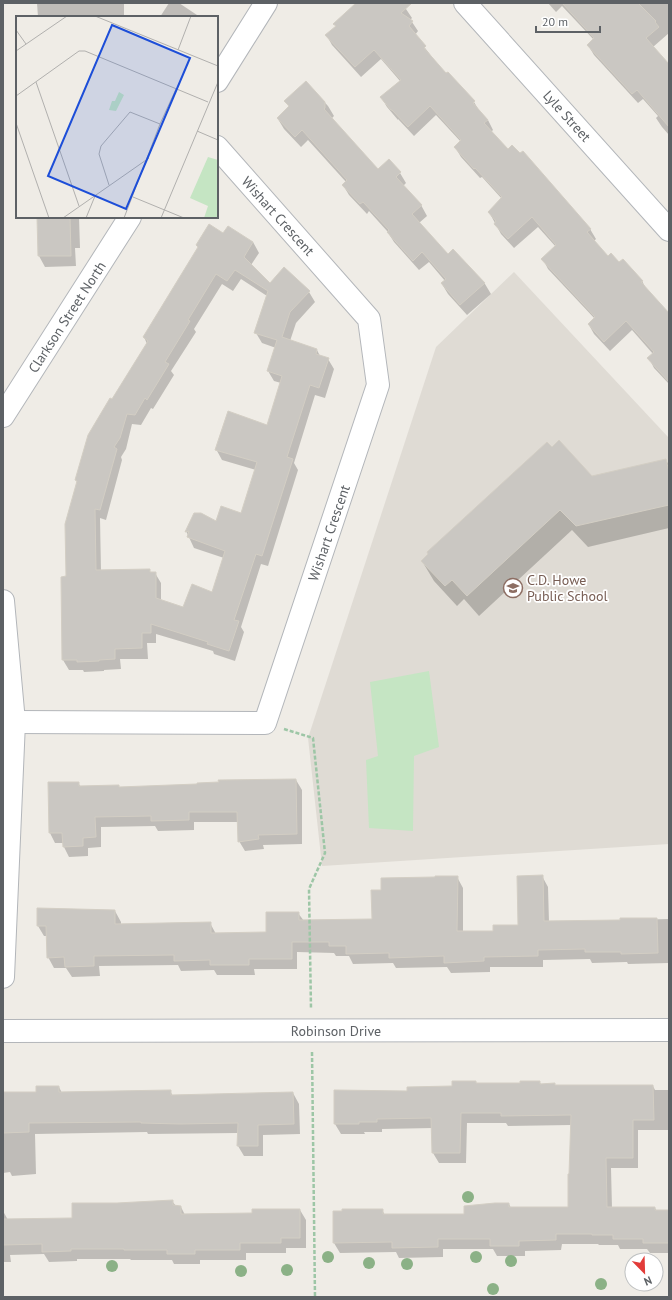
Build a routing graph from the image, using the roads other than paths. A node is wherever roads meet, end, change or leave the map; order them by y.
1 (464, 3) edge
2 (265, 4) edge
3 (218, 78) edge
4 (218, 148) edge
5 (129, 218) edge
6 (669, 230) edge
7 (3, 416) edge
8 (3, 601) edge
9 (14, 722) junction
10 (3, 977) edge
11 (669, 1030) edge
12 (3, 1031) edge

1 - 6 street, Lyle Street
2 - 3 street
4 - 9 street, Wishart Crescent
5 - 7 street, Clarkson Street North
8 - 9 street
9 - 10 street
11 - 12 street, Robinson Drive

